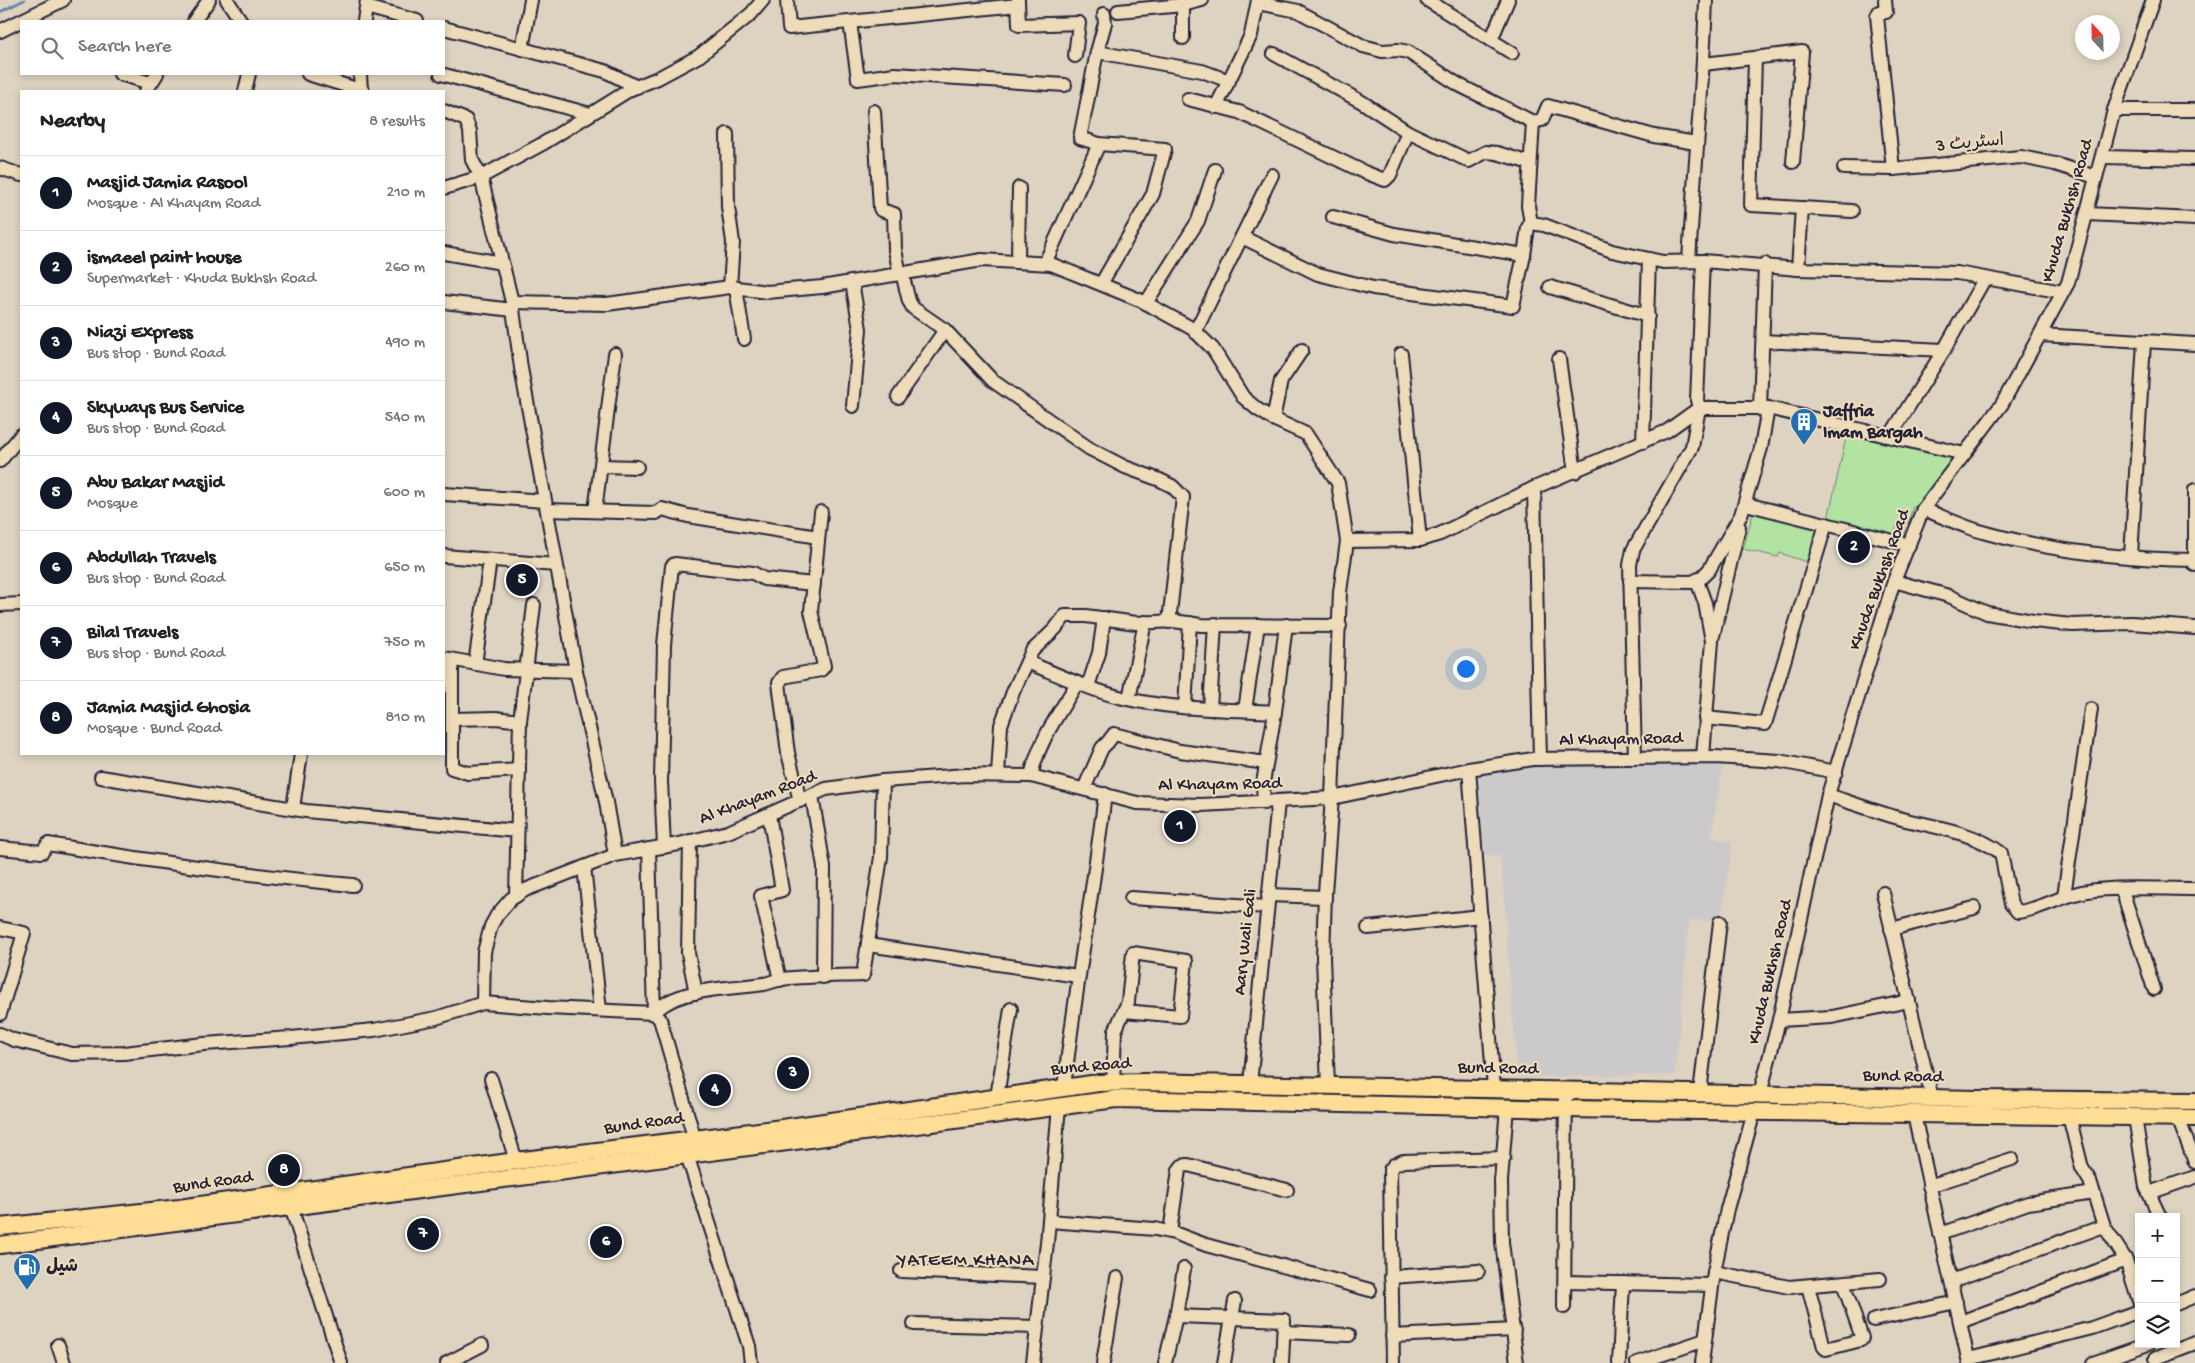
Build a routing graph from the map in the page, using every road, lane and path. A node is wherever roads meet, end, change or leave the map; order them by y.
1 (63, 0) edge
2 (209, 0) edge
3 (227, 0) edge
4 (531, 0) edge
5 (763, 0) edge
6 (787, 0) edge
7 (1202, 0) edge
8 (1427, 0) edge
9 (1508, 0) edge
10 (1706, 0) edge
11 (1885, 0) edge
12 (2152, 0) edge
13 (1183, 2) edge
14 (1258, 2) edge
15 (1018, 3) edge
16 (366, 4) edge
17 (1118, 11) dead end
18 (1104, 14) dead end
19 (22, 20) edge
20 (195, 20) edge
21 (240, 20) edge
22 (364, 20) edge
23 (414, 20) edge
24 (20, 21) edge
25 (850, 22) junction
26 (445, 28) edge
27 (0, 31) edge
28 (1183, 38) dead end
29 (1491, 40) junction
30 (522, 49) junction
31 (1097, 52) junction
32 (1512, 53) dead end
33 (1274, 54) dead end
34 (1075, 56) dead end
35 (1754, 58) junction
36 (1704, 64) junction
37 (123, 75) edge
38 (249, 75) edge
39 (311, 75) edge
40 (360, 75) edge
41 (445, 75) edge
42 (1228, 81) junction
43 (151, 83) edge
44 (1065, 85) dead end
45 (637, 87) junction
46 (245, 90) edge
47 (359, 90) edge
48 (362, 90) edge
49 (1188, 99) dead end
50 (1216, 107) junction
51 (2114, 110) junction
52 (2195, 110) edge
53 (445, 111) edge
54 (874, 111) dead end
55 (590, 114) junction
56 (1534, 122) junction
57 (1408, 132) junction
58 (727, 134) dead end
59 (1696, 143) junction
60 (1099, 144) junction
61 (2102, 158) junction
62 (2195, 159) edge
63 (1793, 162) dead end
64 (1530, 163) junction
65 (0, 168) edge
66 (1844, 168) dead end
67 (1893, 169) junction
68 (1214, 170) dead end
69 (20, 175) edge
70 (1272, 175) dead end
71 (481, 177) junction
72 (2096, 177) junction
73 (445, 188) edge
74 (1019, 188) dead end
75 (1802, 208) junction
76 (1852, 211) dead end
77 (2086, 214) junction
78 (1333, 217) dead end
79 (2195, 220) edge
80 (1531, 223) junction
81 (1242, 237) junction
82 (445, 253) edge
83 (1524, 255) junction
84 (1649, 259) junction
85 (1018, 261) junction
86 (1689, 261) junction
87 (1703, 261) junction
88 (502, 263) junction
89 (1046, 263) junction
90 (1765, 264) junction
91 (1798, 268) junction
92 (901, 273) junction
93 (1985, 278) junction
94 (852, 282) junction
95 (1101, 284) junction
96 (733, 287) junction
97 (1550, 287) dead end
98 (2063, 292) junction
99 (445, 302) edge
100 (1146, 303) junction
101 (513, 306) junction
102 (1648, 316) junction
103 (945, 330) junction
104 (1195, 332) junction
105 (2040, 335) junction
106 (744, 339) dead end
107 (1763, 341) junction
108 (2144, 342) junction
109 (2195, 344) edge
110 (1302, 350) dead end
111 (1944, 350) junction
112 (615, 354) dead end
113 (1401, 354) dead end
114 (1559, 359) dead end
115 (898, 397) dead end
116 (853, 406) dead end
117 (1699, 408) junction
118 (1764, 408) junction
119 (1273, 419) junction
120 (20, 436) edge
121 (1890, 436) junction
122 (1642, 442) junction
123 (1960, 453) dead end
124 (2, 456) edge
125 (601, 466) junction
126 (638, 467) dead end
127 (1575, 472) junction
128 (1534, 488) junction
129 (2195, 490) edge
130 (445, 494) edge
131 (546, 506) junction
132 (1923, 509) junction
133 (1743, 510) junction
134 (595, 512) junction
135 (821, 512) dead end
136 (1826, 524) junction
137 (818, 537) junction
138 (1420, 540) junction
139 (1347, 542) junction
140 (1909, 545) junction
141 (445, 556) edge
142 (2131, 556) junction
143 (490, 560) junction
144 (2195, 562) edge
145 (556, 565) junction
146 (1630, 581) junction
147 (1696, 581) junction
148 (1894, 581) junction
149 (814, 584) junction
150 (20, 604) edge
151 (0, 605) edge
152 (534, 605) dead end
153 (1104, 618) junction
154 (1145, 622) junction
155 (1169, 622) junction
156 (1190, 623) junction
157 (1215, 624) junction
158 (1258, 625) junction
159 (1286, 625) junction
160 (1340, 626) junction
161 (2195, 628) edge
162 (1712, 641) junction
163 (448, 659) edge
164 (1027, 662) junction
165 (475, 664) junction
166 (526, 670) junction
167 (576, 671) junction
168 (1082, 684) junction
169 (1129, 699) junction
170 (1185, 707) junction
171 (1210, 709) junction
172 (2092, 709) dead end
173 (1246, 710) junction
174 (1275, 712) junction
175 (1705, 718) junction
176 (453, 719) junction
177 (520, 721) junction
178 (301, 755) edge
179 (1703, 756) junction
180 (1635, 758) junction
181 (1540, 759) junction
182 (1266, 763) junction
183 (519, 770) junction
184 (1470, 770) junction
185 (1836, 772) junction
186 (998, 775) junction
187 (1031, 776) junction
188 (101, 777) dead end
189 (883, 781) junction
190 (1084, 789) junction
191 (1105, 794) junction
192 (1828, 794) junction
193 (806, 798) junction
194 (1332, 798) junction
195 (1278, 802) junction
196 (1264, 803) junction
197 (293, 808) junction
198 (769, 815) junction
199 (517, 831) junction
200 (690, 842) junction
201 (664, 847) junction
202 (0, 848) edge
203 (649, 849) junction
204 (615, 855) junction
205 (584, 867) junction
206 (354, 885) dead end
207 (2195, 889) edge
208 (2122, 890) junction
209 (1883, 894) dead end
210 (516, 896) junction
211 (2064, 896) junction
212 (1325, 897) junction
213 (1131, 898) dead end
214 (1268, 901) junction
215 (1974, 908) dead end
216 (1481, 916) junction
217 (1720, 922) dead end
218 (0, 928) edge
219 (1368, 928) dead end
220 (1891, 929) junction
221 (868, 946) junction
222 (823, 976) junction
223 (1078, 976) junction
224 (780, 980) junction
225 (2154, 989) dead end
226 (696, 994) junction
227 (1909, 1001) junction
228 (483, 1003) junction
229 (1011, 1009) dead end
230 (600, 1010) junction
231 (1124, 1010) junction
232 (654, 1013) junction
233 (0, 1014) edge
234 (1779, 1020) junction
235 (0, 1034) edge
236 (491, 1078) dead end
237 (1113, 1083) junction
238 (1250, 1084) junction
239 (1328, 1086) junction
240 (1064, 1088) junction
241 (1494, 1089) junction
242 (1566, 1091) junction
243 (1700, 1093) junction
244 (1760, 1094) junction
245 (997, 1097) junction
246 (1932, 1098) junction
247 (2195, 1101) edge
248 (1059, 1106) junction
249 (1508, 1108) junction
250 (1565, 1109) junction
251 (1754, 1112) junction
252 (1914, 1115) junction
253 (2069, 1116) junction
254 (2135, 1118) junction
255 (2178, 1118) junction
256 (2195, 1118) edge
257 (694, 1137) junction
258 (687, 1155) junction
259 (1504, 1158) junction
260 (2012, 1159) dead end
261 (516, 1161) junction
262 (2195, 1162) edge
263 (2195, 1177) edge
264 (1930, 1186) junction
265 (1287, 1190) dead end
266 (2149, 1193) junction
267 (2094, 1194) junction
268 (291, 1207) junction
269 (2158, 1213) edge
270 (1049, 1221) junction
271 (6, 1226) edge
272 (2104, 1226) junction
273 (1170, 1232) junction
274 (1940, 1234) junction
275 (7, 1244) edge
276 (2132, 1267) edge
277 (1184, 1269) dead end
278 (901, 1271) dead end
279 (1478, 1271) dead end
280 (1714, 1272) junction
281 (1044, 1277) junction
282 (1391, 1277) junction
283 (1117, 1278) dead end
284 (1880, 1279) dead end
285 (1951, 1281) junction
286 (1565, 1282) junction
287 (2135, 1282) edge
288 (1623, 1283) junction
289 (1843, 1283) junction
290 (1712, 1285) junction
291 (1808, 1286) junction
292 (1370, 1290) dead end
293 (2195, 1296) edge
294 (1235, 1301) dead end
295 (1956, 1302) junction
296 (2178, 1303) edge
297 (1564, 1307) dead end
298 (2135, 1312) edge
299 (1176, 1316) junction
300 (1232, 1318) junction
301 (1874, 1320) dead end
302 (1960, 1322) junction
303 (914, 1324) dead end
304 (1038, 1327) junction
305 (1514, 1330) junction
306 (1284, 1332) junction
307 (1349, 1335) dead end
308 (1392, 1336) junction
309 (1705, 1340) junction
310 (2195, 1343) edge
311 (58, 1345) dead end
312 (482, 1345) dead end
313 (2136, 1348) edge
314 (2153, 1348) edge
315 (1969, 1361) edge
316 (2156, 1361) edge
317 (64, 1363) edge
318 (341, 1363) edge
319 (447, 1363) edge
320 (752, 1363) edge
321 (1033, 1363) edge
322 (1102, 1363) edge
323 (1165, 1363) edge
324 (1224, 1363) edge
325 (1282, 1363) edge
326 (1393, 1363) edge
327 (1518, 1363) edge
328 (1619, 1363) edge
329 (1637, 1363) edge
330 (1702, 1363) edge
331 (2093, 1363) edge

1 - 19 street
2 - 20 street
3 - 21 street
4 - 30 street
5 - 45 street
6 - 25 street
7 - 13 street
8 - 29 street
9 - 29 street
10 - 36 street
11 - 67 street
12 - 51 street, Khuda Bukhsh Road
13 - 17 street
13 - 28 street
14 - 42 street
14 - 56 street
15 - 25 street
15 - 34 street
16 - 22 street
16 - 23 street
18 - 31 street
24 - 27 street
25 - 44 street
26 - 30 street
29 - 32 street
30 - 45 street
31 - 42 street
31 - 60 street
33 - 57 street
35 - 36 street
35 - 63 street
35 - 75 street
36 - 59 street
37 - 43 street
38 - 46 street
39 - 47 street
40 - 48 street
41 - 55 street
42 - 50 street
45 - 55 street
49 - 50 street
50 - 57 street
51 - 52 street
51 - 61 street, Khuda Bukhsh Road
53 - 71 street
54 - 92 street
55 - 71 street
56 - 59 street
56 - 64 street
57 - 64 street
58 - 96 street
59 - 86 street
60 - 89 street
60 - 95 street
61 - 62 street
61 - 72 street, Khuda Bukhsh Road
64 - 80 street
65 - 69 street
66 - 67 street, اسٹریٹ 3
67 - 72 street, اسٹریٹ 3
68 - 100 street
70 - 81 street
71 - 73 street
71 - 88 street
72 - 77 street, Khuda Bukhsh Road
74 - 85 street
75 - 76 street
75 - 91 street
77 - 79 street
77 - 98 street, Khuda Bukhsh Road
78 - 83 street
80 - 83 street
80 - 84 street
81 - 83 street
81 - 104 street
82 - 88 street
84 - 86 street
84 - 102 street
85 - 89 street
85 - 92 street
86 - 87 street
87 - 90 street
87 - 117 street
88 - 101 street
89 - 95 street
90 - 91 street
90 - 107 street
91 - 93 street
92 - 94 street
92 - 103 street
93 - 98 street
93 - 111 street
94 - 96 street
94 - 116 street
95 - 100 street
96 - 101 street
96 - 106 street
97 - 102 street
98 - 105 street, Khuda Bukhsh Road
99 - 101 street
100 - 104 street
101 - 131 street
102 - 122 street
103 - 115 street
103 - 155 street
104 - 119 street
105 - 108 street
105 - 132 street, Khuda Bukhsh Road
107 - 111 street
107 - 118 street
108 - 109 street
108 - 142 street
110 - 119 street
111 - 121 street
112 - 125 street
113 - 138 street
114 - 127 street
117 - 118 street
117 - 122 street
117 - 146 street
118 - 121 street
118 - 133 street
119 - 139 street
120 - 124 street
121 - 123 street
122 - 127 street
125 - 126 street
125 - 134 street
127 - 128 street
128 - 138 street
128 - 181 street
129 - 144 street
130 - 131 street
131 - 134 street
131 - 145 street
132 - 140 street, Khuda Bukhsh Road
132 - 142 street
133 - 136 street
133 - 147 street
133 - 162 street
134 - 137 street
135 - 137 street
136 - 140 street
136 - 175 street
137 - 149 street
138 - 139 street
139 - 160 street
140 - 148 street, Khuda Bukhsh Road
141 - 143 street
142 - 144 street
143 - 145 street
143 - 165 street
145 - 167 street
146 - 147 street
146 - 180 street
147 - 162 street
148 - 161 street
148 - 185 street, Khuda Bukhsh Road
149 - 193 street
149 - 201 street
150 - 151 street
152 - 166 street
153 - 154 street
153 - 164 street
153 - 168 street
154 - 155 street
154 - 169 street
155 - 156 street
156 - 157 street
156 - 170 street
157 - 158 street
157 - 171 street
158 - 159 street
158 - 173 street
159 - 160 street
159 - 174 street
160 - 194 street
162 - 175 street
163 - 165 street
163 - 176 street
164 - 168 street
164 - 186 street
165 - 166 street
166 - 167 street
166 - 177 street
167 - 204 street
168 - 169 street
168 - 187 street
169 - 170 street
170 - 171 street
171 - 173 street
172 - 211 street
173 - 174 street
174 - 182 street
175 - 179 street
176 - 177 street
176 - 183 street
177 - 183 street
178 - 197 street
179 - 180 street, Al Khayam Road
179 - 185 street, Al Khayam Road
180 - 181 street, Al Khayam Road
181 - 184 street, Al Khayam Road
182 - 190 street
182 - 196 street
183 - 199 street
184 - 194 street, Al Khayam Road
184 - 216 street
185 - 192 street, Khuda Bukhsh Road
186 - 187 street, Al Khayam Road
186 - 189 street, Al Khayam Road
187 - 190 street, Al Khayam Road
188 - 197 street
189 - 193 street, Al Khayam Road
189 - 221 street
190 - 191 street, Al Khayam Road
191 - 196 street, Al Khayam Road
191 - 223 street
192 - 211 street
192 - 234 street, Khuda Bukhsh Road
193 - 198 street, Al Khayam Road
193 - 222 street
194 - 195 street, Al Khayam Road
194 - 212 street
195 - 196 street, Al Khayam Road
195 - 214 street, Aary Wali Gali
197 - 199 street
198 - 200 street, Al Khayam Road
198 - 224 street
199 - 210 street
200 - 201 street, Al Khayam Road
200 - 226 street
201 - 203 street, Al Khayam Road
202 - 206 street
203 - 204 street, Al Khayam Road
203 - 232 street
204 - 205 street, Al Khayam Road
205 - 210 street, Al Khayam Road
205 - 230 street
207 - 208 street
208 - 211 street
208 - 225 street
209 - 220 street
210 - 228 street, Al Khayam Road
212 - 214 street
212 - 239 street
213 - 214 street
214 - 238 street, Aary Wali Gali
215 - 220 street
216 - 219 street
216 - 241 street
217 - 243 street
218 - 233 street
220 - 227 street
221 - 222 street
221 - 223 street
222 - 224 street
223 - 240 street
224 - 226 street
226 - 232 street
227 - 234 street
227 - 246 street
228 - 230 street
228 - 235 street
229 - 245 street
230 - 232 street
231 - 231 street
231 - 237 street
232 - 257 street
234 - 244 street, Khuda Bukhsh Road
236 - 261 street
237 - 238 main road, Bund Road
237 - 240 main road, Bund Road
238 - 239 main road, Bund Road
239 - 241 main road, Bund Road
240 - 245 main road, Bund Road
241 - 242 main road, Bund Road
242 - 243 main road, Bund Road
242 - 250 street
243 - 244 main road, Bund Road
244 - 246 main road, Bund Road
245 - 257 main road, Bund Road
246 - 247 main road, Bund Road
248 - 249 main road, Bund Road
248 - 258 main road, Bund Road
248 - 270 street
249 - 250 main road, Bund Road
249 - 259 street
250 - 251 main road, Bund Road
250 - 286 street
251 - 252 main road, Bund Road
251 - 280 street
252 - 253 main road, Bund Road
252 - 264 street
253 - 254 main road, Bund Road
253 - 267 street
254 - 255 main road, Bund Road
254 - 266 street
255 - 256 main road, Bund Road
255 - 262 street
257 - 261 main road, Bund Road
258 - 268 main road, Bund Road
258 - 320 street
259 - 282 street
259 - 305 street
260 - 264 street
261 - 271 main road, Bund Road
263 - 266 street
264 - 274 street
265 - 273 street
266 - 269 street
267 - 272 street
267 - 274 street
268 - 275 main road, Bund Road
268 - 318 street
270 - 273 street
270 - 281 street
271 - 275 main road
272 - 276 street
272 - 285 street
273 - 292 street
274 - 285 street
276 - 287 street
276 - 302 street
277 - 299 street
278 - 281 street
279 - 282 street
280 - 290 street
280 - 291 street
281 - 304 street
282 - 308 street
283 - 322 street
284 - 289 street
285 - 295 street
286 - 288 street
286 - 297 street
288 - 290 street
288 - 328 street
289 - 291 street
289 - 291 street
290 - 309 street
293 - 296 street
294 - 300 street
295 - 301 street
295 - 302 street
298 - 315 street
299 - 300 street
299 - 323 street
300 - 306 street
300 - 324 street
302 - 315 street
303 - 304 street
304 - 321 street
305 - 308 street
305 - 327 street
306 - 307 street
306 - 325 street
308 - 326 street
309 - 329 street
309 - 330 street
310 - 316 street
311 - 317 street
312 - 319 street
313 - 331 street
314 - 316 street

